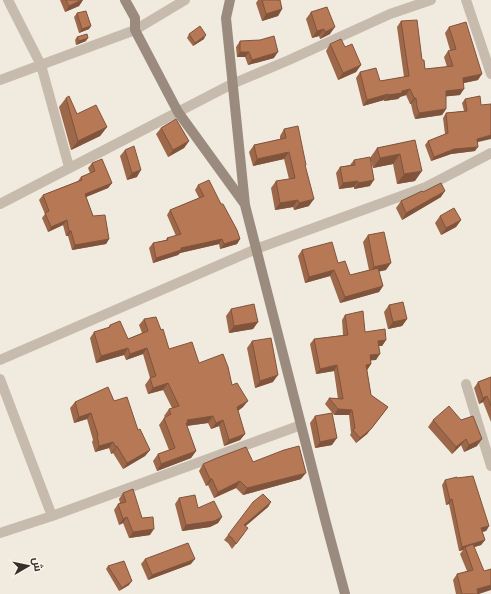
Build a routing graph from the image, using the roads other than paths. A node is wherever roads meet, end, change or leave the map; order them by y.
1 (8, 0) edge
2 (125, 0) edge
3 (185, 0) edge
4 (230, 0) edge
5 (431, 0) edge
6 (466, 0) edge
7 (135, 30) junction
8 (41, 65) junction
9 (491, 74) edge
10 (0, 80) edge
11 (232, 84) junction
12 (178, 112) junction
13 (491, 153) edge
14 (69, 167) junction
15 (0, 204) edge
16 (245, 205) junction
17 (256, 249) junction
18 (0, 360) edge
19 (0, 379) edge
20 (466, 384) dead end
21 (301, 425) junction
22 (491, 466) edge
23 (52, 516) junction
24 (0, 533) edge
25 (345, 594) edge

1 - 8 street
2 - 7 street
3 - 7 street
4 - 11 street
5 - 11 street
6 - 9 street
7 - 8 street
7 - 12 street
8 - 10 street
8 - 14 street
11 - 12 street
11 - 16 street
12 - 14 street
12 - 16 street
13 - 17 street
14 - 15 street
16 - 17 street
17 - 18 street
17 - 21 street
19 - 23 street
20 - 22 street
21 - 23 street
21 - 25 street
23 - 24 street

